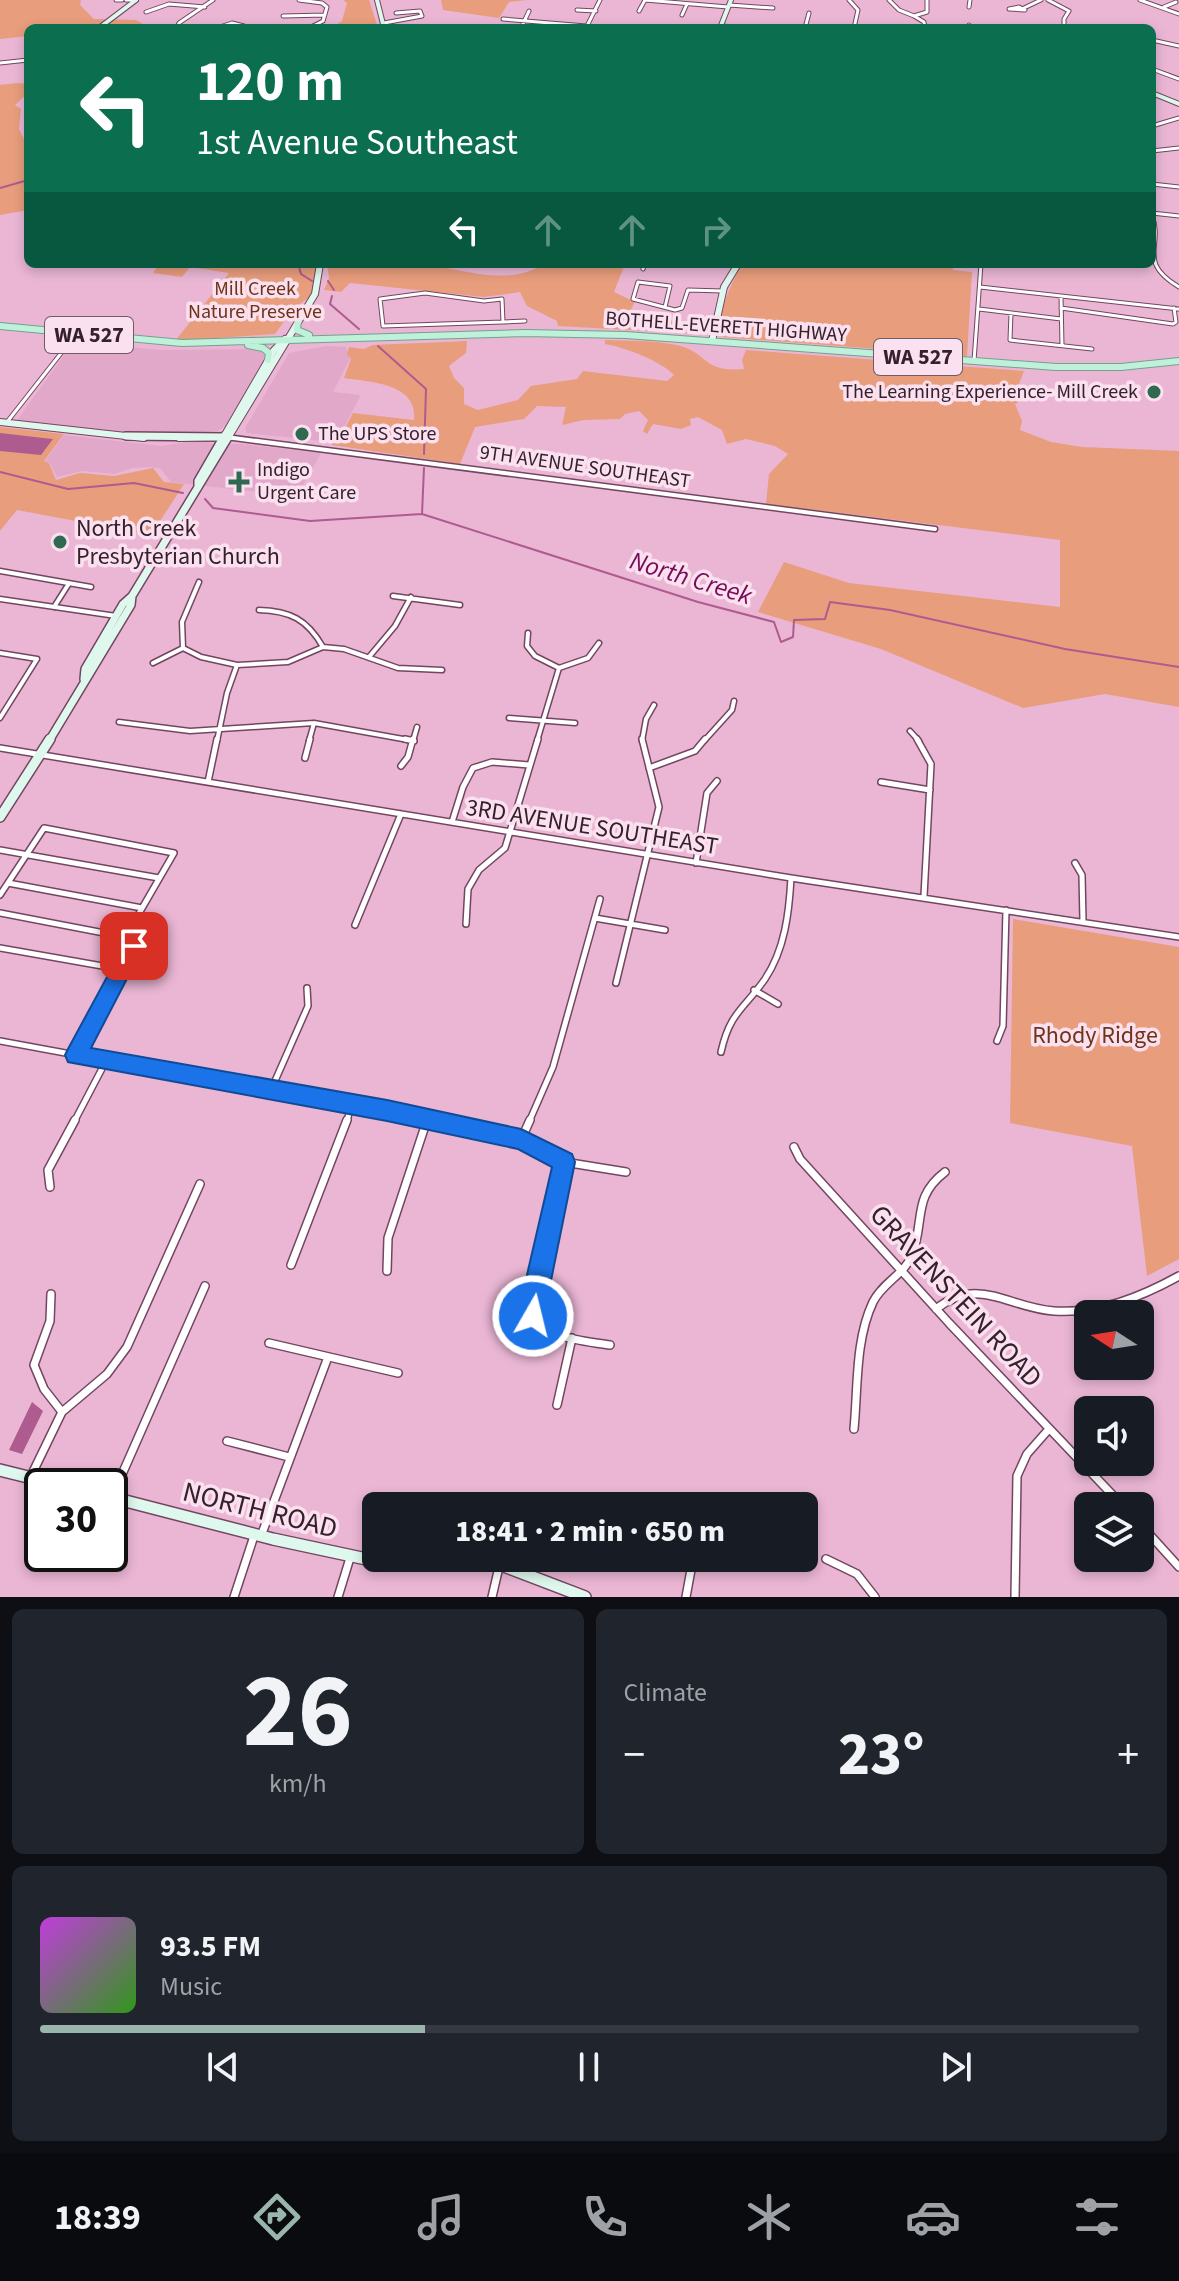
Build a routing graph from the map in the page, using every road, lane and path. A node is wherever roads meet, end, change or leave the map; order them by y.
1 (116, 0) edge
2 (124, 0) edge
3 (136, 0) edge
4 (213, 0) edge
5 (299, 0) edge
6 (375, 0) edge
7 (600, 0) edge
8 (645, 0) edge
9 (849, 0) edge
10 (889, 0) edge
11 (927, 0) edge
12 (970, 0) edge
13 (1041, 0) edge
14 (1048, 0) edge
15 (1140, 0) edge
16 (1176, 2) dead end
17 (687, 4) junction
18 (729, 4) edge
19 (205, 7) junction
20 (969, 7) dead end
21 (773, 8) dead end
22 (1024, 8) dead end
23 (1163, 8) junction
24 (577, 10) dead end
25 (529, 11) dead end
26 (596, 11) junction
27 (639, 11) dead end
28 (146, 12) dead end
29 (396, 13) dead end
30 (809, 13) dead end
31 (906, 14) junction
32 (1179, 14) edge
33 (325, 15) junction
34 (682, 15) dead end
35 (283, 16) dead end
36 (914, 16) junction
37 (898, 18) dead end
38 (503, 19) dead end
39 (525, 21) junction
40 (104, 24) edge
41 (181, 24) edge
42 (319, 24) edge
43 (384, 24) edge
44 (389, 24) edge
45 (523, 24) edge
46 (562, 24) edge
47 (588, 24) edge
48 (721, 24) edge
49 (806, 24) edge
50 (855, 24) edge
51 (924, 24) edge
52 (1065, 24) edge
53 (1156, 40) edge
54 (1179, 46) edge
55 (24, 59) edge
56 (0, 62) edge
57 (1173, 68) dead end
58 (1156, 70) edge
59 (1164, 73) junction
60 (1179, 79) edge
61 (1156, 95) edge
62 (1179, 104) edge
63 (1179, 118) edge
64 (1156, 122) edge
65 (1161, 124) junction
66 (1156, 125) edge
67 (1179, 148) edge
68 (1156, 151) edge
69 (1156, 184) edge
70 (1179, 187) edge
71 (1156, 214) edge
72 (1179, 216) edge
73 (1156, 258) edge
74 (1164, 259) dead end
75 (1156, 261) edge
76 (320, 268) edge
77 (736, 268) edge
78 (981, 268) edge
79 (980, 287) junction
80 (1179, 287) edge
81 (723, 291) junction
82 (1061, 296) junction
83 (665, 307) junction
84 (1061, 308) junction
85 (1177, 308) edge
86 (979, 309) junction
87 (1011, 313) junction
88 (298, 318) junction
89 (1061, 319) junction
90 (525, 321) dead end
91 (503, 322) junction
92 (1174, 324) junction
93 (1179, 327) edge
94 (0, 328) edge
95 (74, 336) junction
96 (326, 337) junction
97 (366, 339) junction
98 (712, 341) junction
99 (283, 342) junction
100 (248, 345) junction
101 (1062, 346) junction
102 (1092, 349) dead end
103 (268, 360) junction
104 (974, 361) junction
105 (1179, 361) edge
106 (4, 422) edge
107 (227, 438) junction
108 (935, 529) dead end
109 (3, 572) edge
110 (0, 578) edge
111 (199, 582) dead end
112 (68, 585) junction
113 (91, 587) dead end
114 (132, 596) junction
115 (393, 596) dead end
116 (411, 597) junction
117 (0, 599) edge
118 (460, 605) dead end
119 (54, 607) junction
120 (259, 610) dead end
121 (116, 616) junction
122 (528, 633) dead end
123 (599, 643) dead end
124 (323, 647) junction
125 (183, 648) junction
126 (0, 653) edge
127 (369, 657) junction
128 (153, 663) dead end
129 (237, 665) junction
130 (559, 668) junction
131 (442, 670) dead end
132 (84, 679) junction
133 (734, 701) dead end
134 (654, 705) dead end
135 (0, 718) edge
136 (509, 718) dead end
137 (544, 719) junction
138 (119, 722) dead end
139 (314, 723) junction
140 (575, 723) dead end
141 (220, 727) junction
142 (417, 727) dead end
143 (910, 731) dead end
144 (414, 741) junction
145 (0, 748) edge
146 (41, 755) junction
147 (305, 758) dead end
148 (529, 765) junction
149 (401, 766) dead end
150 (649, 768) junction
151 (717, 781) dead end
152 (208, 782) junction
153 (881, 782) dead end
154 (930, 790) junction
155 (401, 814) junction
156 (0, 817) edge
157 (452, 822) junction
158 (511, 832) junction
159 (0, 850) edge
160 (26, 855) junction
161 (650, 855) junction
162 (696, 863) junction
163 (1075, 863) dead end
164 (159, 878) junction
165 (791, 878) junction
166 (8, 883) junction
167 (0, 895) edge
168 (924, 896) junction
169 (600, 899) dead end
170 (142, 908) junction
171 (1006, 910) junction
172 (0, 913) edge
173 (595, 918) junction
174 (1083, 921) junction
175 (466, 924) dead end
176 (355, 925) dead end
177 (631, 925) junction
178 (665, 930) dead end
179 (144, 935) dead end
180 (125, 937) junction
181 (1179, 937) edge
182 (0, 948) edge
183 (616, 983) dead end
184 (307, 988) dead end
185 (754, 990) junction
186 (778, 1004) dead end
187 (0, 1041) edge
188 (997, 1041) dead end
189 (721, 1052) dead end
190 (76, 1055) junction
191 (106, 1061) junction
192 (271, 1090) junction
193 (351, 1104) junction
194 (427, 1119) junction
195 (521, 1140) junction
196 (794, 1147) dead end
197 (564, 1162) junction
198 (626, 1172) dead end
199 (945, 1172) dead end
200 (200, 1184) dead end
201 (50, 1187) dead end
202 (291, 1265) dead end
203 (901, 1269) junction
204 (387, 1271) dead end
205 (1179, 1276) edge
206 (205, 1286) dead end
207 (51, 1294) dead end
208 (936, 1309) junction
209 (572, 1338) junction
210 (269, 1343) dead end
211 (610, 1345) dead end
212 (328, 1357) junction
213 (398, 1373) dead end
214 (557, 1405) dead end
215 (62, 1412) junction
216 (854, 1429) dead end
217 (1049, 1429) junction
218 (227, 1441) dead end
219 (289, 1457) junction
220 (34, 1468) edge
221 (124, 1468) edge
222 (0, 1470) edge
223 (24, 1476) edge
224 (1110, 1492) edge
225 (128, 1503) edge
226 (257, 1537) junction
227 (1154, 1539) edge
228 (351, 1557) junction
229 (362, 1559) edge
230 (826, 1559) dead end
231 (1179, 1567) edge
232 (498, 1572) edge
233 (523, 1572) edge
234 (691, 1572) edge
235 (234, 1597) edge
236 (338, 1597) edge
237 (492, 1597) edge
238 (585, 1597) edge
239 (686, 1597) edge
240 (875, 1597) edge
241 (1015, 1597) edge

1 - 2 street
2 - 3 street
3 - 40 main road
4 - 19 street
5 - 33 street
6 - 43 main road
7 - 26 street
8 - 17 street
8 - 27 street
9 - 50 street
10 - 31 street
11 - 36 street
12 - 20 street
13 - 22 street
14 - 52 street
15 - 23 street
16 - 23 street
17 - 18 street
17 - 34 street
18 - 21 street
18 - 48 main road
19 - 28 street
19 - 41 street
23 - 32 street
24 - 26 street
25 - 39 street
26 - 47 street
29 - 44 street
30 - 49 street
31 - 36 street
31 - 37 street
33 - 35 street
33 - 42 street
36 - 51 street
38 - 39 street
39 - 45 street
39 - 46 street
53 - 54 street
55 - 56 street
57 - 59 street
58 - 59 street
59 - 60 street
61 - 62 main road
63 - 65 street
64 - 65 street
65 - 66 street
67 - 68 street
69 - 70 street
71 - 72 street
73 - 74 street
75 - 80 street
76 - 88 main road
77 - 81 main road
78 - 79 street
79 - 82 street
79 - 86 street
81 - 83 street
81 - 98 main road
82 - 84 street
82 - 85 street
83 - 83 street
84 - 89 street
84 - 92 street
85 - 92 street
86 - 87 street
86 - 104 street
87 - 89 street
87 - 101 street
88 - 96 main road
88 - 99 main road
89 - 101 street
90 - 91 street
91 - 91 street
92 - 93 street
94 - 95 main road, BOTHELL-EVERETT HIGHWAY / WA 527
94 - 95 main road, BOTHELL-EVERETT HIGHWAY / WA 527
95 - 99 main road, BOTHELL-EVERETT HIGHWAY / WA 527
95 - 100 main road, BOTHELL-EVERETT HIGHWAY / WA 527
95 - 106 street
96 - 97 main road, BOTHELL-EVERETT HIGHWAY / WA 527
96 - 99 main road, BOTHELL-EVERETT HIGHWAY / WA 527
97 - 98 main road, BOTHELL-EVERETT HIGHWAY / WA 527
97 - 99 main road, BOTHELL-EVERETT HIGHWAY / WA 527
98 - 104 main road, BOTHELL-EVERETT HIGHWAY / WA 527
99 - 100 main road, BOTHELL-EVERETT HIGHWAY / WA 527
99 - 103 main road
99 - 107 main road
100 - 103 main road
101 - 102 street
103 - 107 main road
104 - 105 main road, BOTHELL-EVERETT HIGHWAY / WA 527
106 - 107 main road
107 - 108 street, 9TH AVENUE SOUTHEAST
107 - 114 main road
109 - 110 street
109 - 112 street
111 - 125 street
112 - 113 street
112 - 119 street
114 - 121 main road
114 - 132 main road
115 - 116 street
116 - 118 street
116 - 127 street
117 - 119 street
119 - 121 street
120 - 124 street
121 - 132 main road
122 - 130 street
123 - 130 street
124 - 127 street
124 - 129 street
125 - 128 street
125 - 129 street
126 - 135 street
127 - 131 street
129 - 141 street
130 - 137 street
132 - 146 main road
133 - 150 street
134 - 150 street
136 - 137 street
137 - 140 street
137 - 148 street
138 - 141 street
139 - 141 street
139 - 144 street
139 - 147 street
141 - 152 street
142 - 144 street
143 - 154 street
144 - 149 street
145 - 146 street, 3RD AVENUE SOUTHEAST
146 - 152 street, 3RD AVENUE SOUTHEAST
146 - 156 main road
148 - 157 street
148 - 158 street
150 - 161 street
151 - 162 street
152 - 155 street, 3RD AVENUE SOUTHEAST
153 - 154 street
154 - 168 street
155 - 157 street, 3RD AVENUE SOUTHEAST
155 - 176 street
157 - 158 street, 3RD AVENUE SOUTHEAST
158 - 161 street, 3RD AVENUE SOUTHEAST
158 - 175 street
159 - 160 street
160 - 164 street
160 - 164 street
160 - 166 street
161 - 162 street, 3RD AVENUE SOUTHEAST
161 - 177 street
162 - 165 street, 3RD AVENUE SOUTHEAST
163 - 174 street
164 - 170 street
165 - 168 street, 3RD AVENUE SOUTHEAST
165 - 185 street
166 - 167 street
166 - 170 street
168 - 171 street, 3RD AVENUE SOUTHEAST
169 - 173 street
170 - 180 street
171 - 174 street, 3RD AVENUE SOUTHEAST
171 - 188 street
172 - 180 street
173 - 177 street
173 - 195 street
174 - 181 street, 3RD AVENUE SOUTHEAST
177 - 178 street
177 - 183 street
179 - 190 street
180 - 182 street
184 - 192 street
185 - 186 street
185 - 189 street
187 - 190 street
190 - 191 street
191 - 192 street
191 - 201 street
192 - 193 street
193 - 194 street
193 - 202 street
194 - 195 street
194 - 204 street
195 - 197 street
196 - 203 street, GRAVENSTEIN ROAD
197 - 198 street
197 - 209 street
199 - 203 street
200 - 215 street
203 - 208 street, GRAVENSTEIN ROAD
203 - 216 street
205 - 208 street
206 - 221 street
207 - 215 street
208 - 217 street, GRAVENSTEIN ROAD
209 - 211 street
209 - 214 street
210 - 212 street
212 - 213 street
212 - 219 street
215 - 220 street
217 - 224 street, GRAVENSTEIN ROAD
217 - 241 street
218 - 219 street
219 - 226 street
222 - 223 main road
225 - 226 main road, NORTH ROAD
226 - 228 main road, NORTH ROAD
226 - 235 street
227 - 231 street
228 - 229 main road, NORTH ROAD
228 - 236 street
230 - 240 street
232 - 237 street
233 - 238 main road, NORTH ROAD
234 - 239 street

